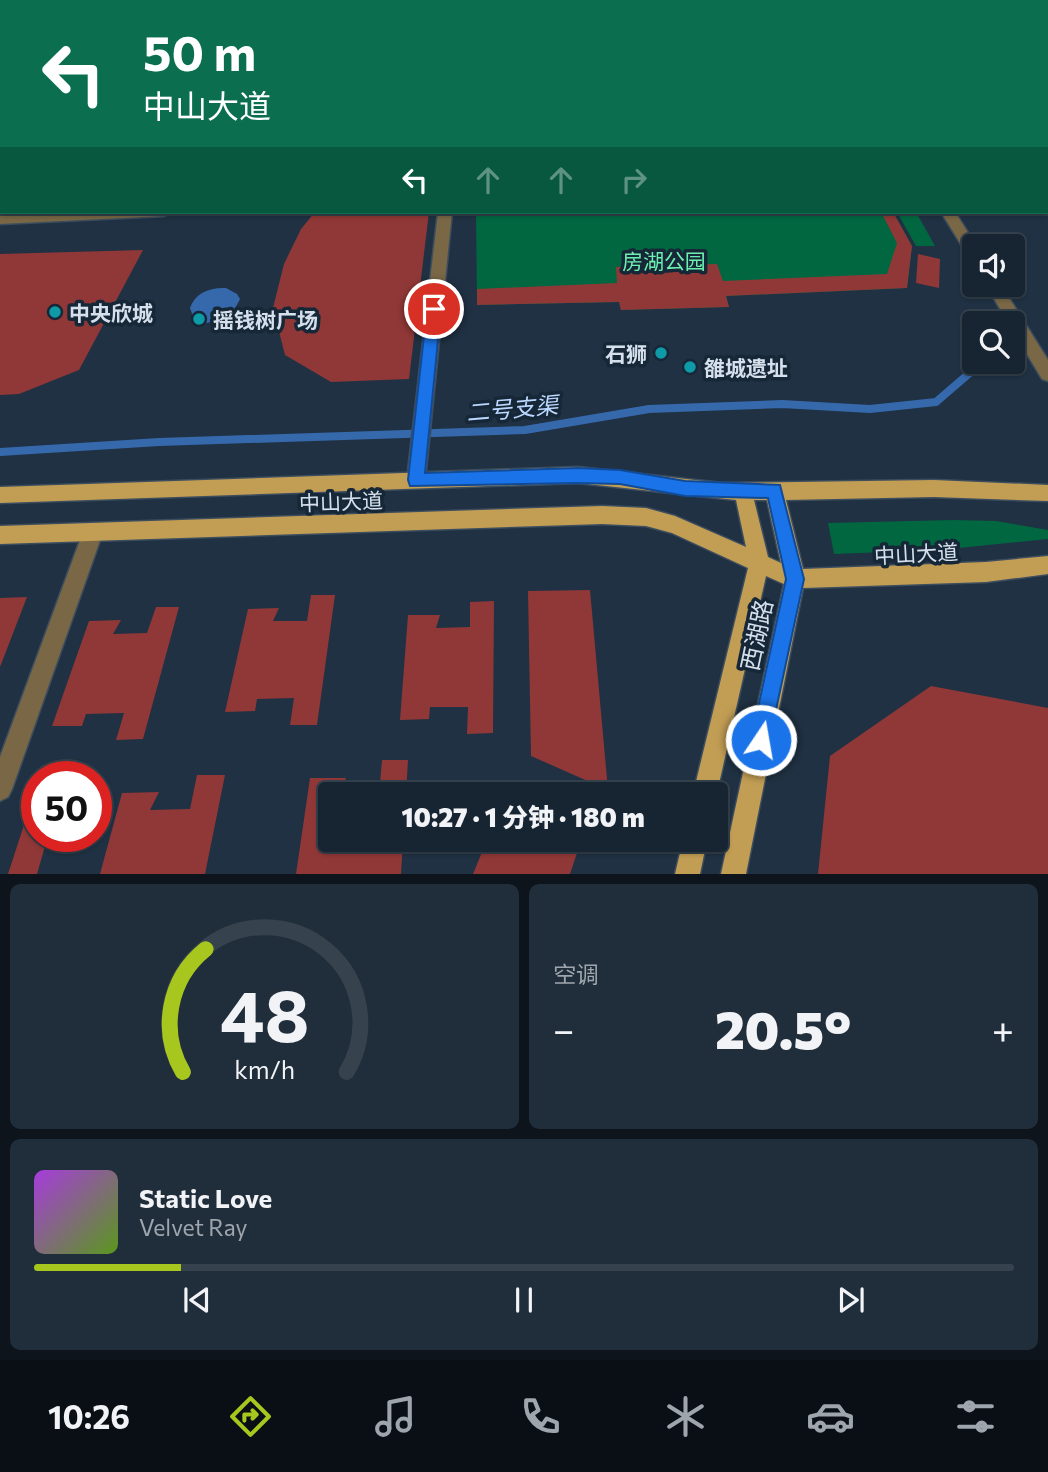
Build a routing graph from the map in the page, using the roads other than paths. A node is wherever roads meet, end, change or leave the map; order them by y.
1 (117, 214) edge
2 (444, 214) edge
3 (948, 214) edge
4 (0, 219) edge
5 (962, 235) edge
6 (1000, 297) edge
7 (1048, 374) edge
8 (416, 480) junction
9 (774, 490) junction
10 (743, 492) junction
11 (1048, 493) edge
12 (0, 495) edge
13 (93, 532) junction
14 (0, 535) edge
15 (759, 562) junction
16 (1048, 565) edge
17 (795, 579) junction
18 (708, 782) edge
19 (0, 789) edge
20 (692, 852) edge
21 (687, 873) edge
22 (733, 873) edge

1 - 4 street
2 - 8 street
3 - 5 street
6 - 7 street
8 - 10 main road, 中山大道
8 - 12 main road, 中山大道
9 - 10 main road, 中山大道
9 - 11 main road, 中山大道
9 - 17 main road, 西湖路
10 - 15 main road
13 - 14 main road, 中山大道
13 - 15 main road, 中山大道
13 - 19 street
15 - 17 main road, 中山大道
15 - 18 main road
16 - 17 main road, 中山大道
17 - 22 main road, 西湖路
20 - 21 main road

